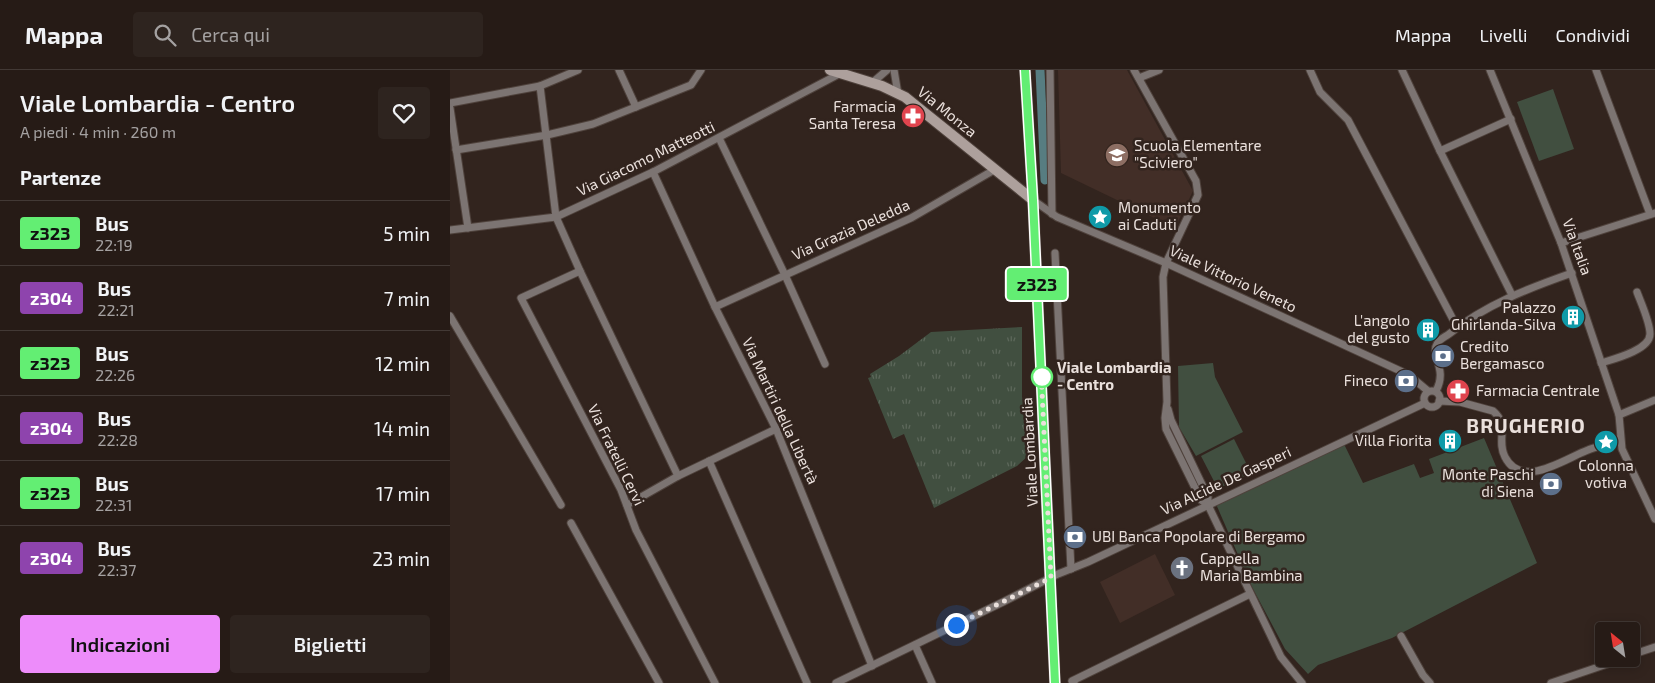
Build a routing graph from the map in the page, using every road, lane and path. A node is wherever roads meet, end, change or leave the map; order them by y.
1 (578, 70) edge
2 (619, 70) edge
3 (701, 70) edge
4 (830, 70) edge
5 (887, 70) edge
6 (894, 70) edge
7 (1025, 70) edge
8 (1050, 70) edge
9 (1134, 70) edge
10 (1159, 70) edge
11 (1310, 70) edge
12 (1402, 70) edge
13 (1490, 70) edge
14 (1596, 70) edge
15 (841, 73) junction
16 (1139, 78) junction
17 (872, 83) junction
18 (540, 86) junction
19 (898, 94) junction
20 (450, 103) edge
21 (636, 107) junction
22 (450, 108) edge
23 (1511, 119) junction
24 (547, 135) junction
25 (719, 138) junction
26 (456, 150) junction
27 (1440, 151) junction
28 (994, 170) junction
29 (653, 172) junction
30 (1033, 200) junction
31 (1052, 214) junction
32 (1653, 214) edge
33 (556, 217) junction
34 (468, 228) junction
35 (450, 230) edge
36 (1561, 242) junction
37 (1055, 253) dead end
38 (1166, 262) junction
39 (580, 272) junction
40 (1572, 273) junction
41 (785, 275) junction
42 (1637, 292) dead end
43 (1512, 295) junction
44 (715, 307) junction
45 (450, 316) edge
46 (1457, 327) junction
47 (1602, 363) junction
48 (825, 364) dead end
49 (1432, 391) junction
50 (1655, 400) edge
51 (1440, 401) junction
52 (1425, 403) junction
53 (1619, 415) junction
54 (776, 428) junction
55 (1620, 438) junction
56 (709, 461) junction
57 (678, 476) junction
58 (560, 505) dead end
59 (626, 505) junction
60 (1208, 505) junction
61 (1655, 519) edge
62 (571, 523) dead end
63 (1071, 569) junction
64 (1051, 578) junction
65 (1250, 594) junction
66 (1401, 636) dead end
67 (915, 645) junction
68 (1655, 648) edge
69 (1640, 653) edge
70 (872, 666) junction
71 (1595, 668) edge
72 (1073, 682) edge
73 (659, 683) edge
74 (715, 683) edge
75 (808, 683) edge
76 (836, 683) edge
77 (932, 683) edge
78 (1055, 683) edge
79 (1302, 683) edge
80 (1430, 683) edge
81 (1551, 683) edge

1 - 18 street
2 - 21 street
3 - 21 street
4 - 15 main road, Via Monza
5 - 17 street
6 - 19 street
7 - 30 main road, Viale Lombardia
8 - 31 street
9 - 16 street
10 - 16 street
11 - 46 street
12 - 27 street
13 - 23 street, Via Italia
14 - 32 street
15 - 17 main road, Via Monza
15 - 25 street, Via Giacomo Matteotti
16 - 38 street
17 - 19 main road, Via Monza
18 - 20 street
18 - 24 street
19 - 28 main road, Via Monza
21 - 24 street
22 - 26 street
23 - 27 street
23 - 36 street, Via Italia
24 - 26 street
24 - 33 street
25 - 29 street, Via Giacomo Matteotti
25 - 41 street
26 - 34 street
27 - 43 street
28 - 30 main road, Via Monza
28 - 41 street, Via Grazia Deledda
29 - 33 street, Via Giacomo Matteotti
29 - 44 street, Via Martiri della Libertà
30 - 31 street, Viale Vittorio Veneto
30 - 64 main road, Viale Lombardia
31 - 38 street, Viale Vittorio Veneto
32 - 36 street
33 - 34 street, Via Giacomo Matteotti
33 - 39 street
34 - 35 street, Via Giacomo Matteotti
36 - 40 street, Via Italia
37 - 63 street
38 - 49 street, Viale Vittorio Veneto
38 - 60 street
39 - 57 street
39 - 59 street, Via Fratelli Cervi
40 - 43 street
40 - 47 street, Via Italia
41 - 44 street, Via Grazia Deledda
41 - 48 street
42 - 47 street
43 - 46 street
44 - 54 street, Via Martiri della Libertà
45 - 58 street
46 - 49 street
47 - 53 street, Via Italia
49 - 51 street
49 - 52 street
50 - 53 street
51 - 52 street
51 - 55 street
52 - 60 street, Via Alcide De Gasperi
53 - 55 street, Via Italia
54 - 56 street
54 - 70 street, Via Martiri della Libertà
55 - 61 street, Via Italia
56 - 57 street
56 - 75 street
57 - 59 street
59 - 74 street, Via Fratelli Cervi
60 - 63 street, Via Alcide De Gasperi
60 - 65 street
62 - 73 street
63 - 64 street, Via Alcide De Gasperi
64 - 67 street, Via Alcide De Gasperi
64 - 78 main road, Viale Lombardia
65 - 72 street
65 - 79 street
66 - 80 street
67 - 70 street, Via Alcide De Gasperi
67 - 77 street
68 - 69 street
70 - 76 street, Via Alcide De Gasperi
71 - 81 street

